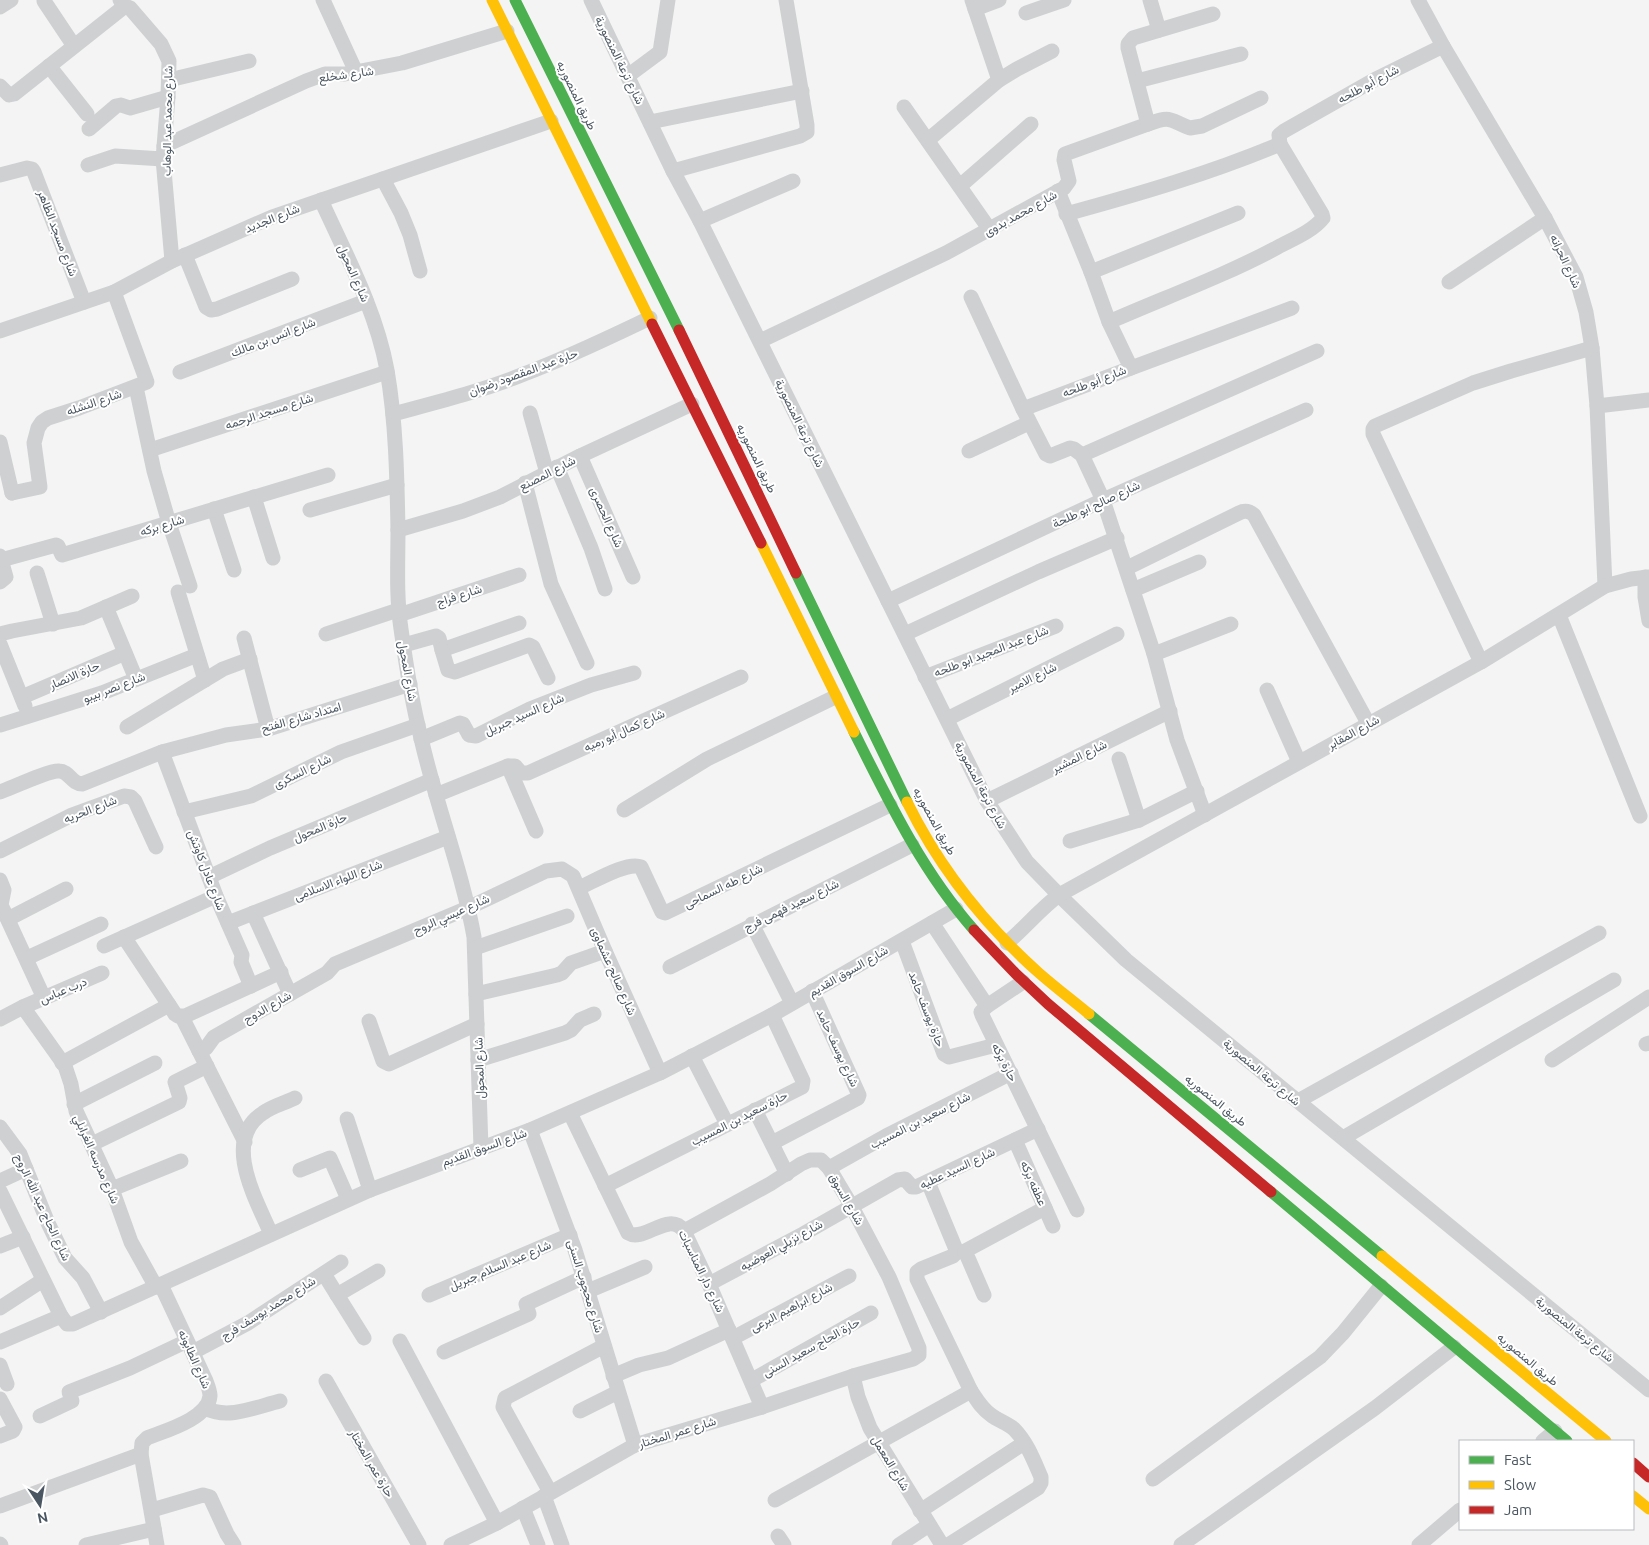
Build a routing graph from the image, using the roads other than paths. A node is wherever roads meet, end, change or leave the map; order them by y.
1 (11, 0) edge
2 (324, 0) edge
3 (492, 0) edge
4 (515, 0) edge
5 (591, 0) edge
6 (668, 0) edge
7 (786, 0) edge
8 (999, 0) edge
9 (1064, 0) edge
10 (1150, 0) edge
11 (1418, 0) edge
12 (44, 1) dead end
13 (128, 4) edge
14 (974, 5) edge
15 (0, 7) edge
16 (1026, 13) dead end
17 (1213, 14) dead end
18 (1159, 30) junction
19 (507, 31) junction
20 (74, 46) junction
21 (1442, 46) junction
22 (1052, 51) dead end
23 (1241, 54) dead end
24 (249, 61) dead end
25 (49, 66) junction
26 (356, 72) junction
27 (628, 75) junction
28 (169, 80) junction
29 (999, 80) junction
30 (1136, 81) junction
31 (0, 86) edge
32 (802, 91) junction
33 (168, 97) junction
34 (1261, 98) dead end
35 (904, 107) dead end
36 (551, 121) junction
37 (650, 122) junction
38 (1031, 124) dead end
39 (1148, 124) junction
40 (928, 140) junction
41 (1280, 144) junction
42 (164, 152) junction
43 (88, 165) dead end
44 (674, 171) junction
45 (0, 175) edge
46 (383, 179) junction
47 (793, 181) dead end
48 (960, 186) junction
49 (1058, 192) junction
50 (321, 200) junction
51 (1238, 213) dead end
52 (1066, 214) junction
53 (1545, 218) junction
54 (700, 221) junction
55 (990, 230) junction
56 (178, 258) junction
57 (420, 271) dead end
58 (1091, 272) junction
59 (292, 279) dead end
60 (1449, 282) dead end
61 (114, 292) junction
62 (971, 297) dead end
63 (366, 301) junction
64 (84, 302) junction
65 (1292, 308) dead end
66 (650, 318) junction
67 (1109, 322) junction
68 (0, 331) edge
69 (760, 341) junction
70 (1592, 348) junction
71 (1317, 351) dead end
72 (1131, 368) junction
73 (180, 372) dead end
74 (387, 372) junction
75 (136, 387) junction
76 (1649, 400) edge
77 (692, 404) junction
78 (1597, 406) junction
79 (1306, 410) dead end
80 (530, 413) dead end
81 (393, 414) junction
82 (1026, 416) junction
83 (0, 442) edge
84 (150, 450) junction
85 (969, 451) dead end
86 (1082, 455) junction
87 (580, 456) junction
88 (552, 470) junction
89 (328, 475) dead end
90 (525, 483) junction
91 (397, 485) junction
92 (6, 497) edge
93 (254, 497) junction
94 (1103, 500) junction
95 (214, 509) junction
96 (310, 510) dead end
97 (169, 523) junction
98 (398, 530) junction
99 (1117, 538) junction
100 (789, 557) junction
101 (1, 558) edge
102 (273, 558) dead end
103 (1198, 562) dead end
104 (772, 565) junction
105 (1126, 568) junction
106 (234, 570) dead end
107 (37, 573) dead end
108 (519, 575) dead end
109 (634, 577) dead end
110 (1647, 577) edge
111 (0, 582) edge
112 (1605, 586) junction
113 (605, 589) dead end
114 (1133, 590) junction
115 (132, 596) dead end
116 (888, 601) junction
117 (106, 607) junction
118 (399, 613) junction
119 (1559, 615) junction
120 (1649, 621) edge
121 (519, 623) dead end
122 (53, 624) junction
123 (1231, 624) dead end
124 (1056, 626) dead end
125 (0, 634) edge
126 (326, 634) dead end
127 (905, 634) junction
128 (1118, 634) dead end
129 (244, 638) dead end
130 (0, 644) edge
131 (404, 645) junction
132 (442, 650) junction
133 (125, 653) junction
134 (1154, 654) junction
135 (197, 655) junction
136 (250, 659) junction
137 (1480, 662) junction
138 (587, 663) dead end
139 (634, 673) dead end
140 (925, 676) junction
141 (742, 677) dead end
142 (548, 678) dead end
143 (136, 679) junction
144 (205, 680) junction
145 (410, 684) junction
146 (1267, 690) dead end
147 (22, 697) junction
148 (835, 697) junction
149 (1170, 711) junction
150 (30, 716) junction
151 (946, 719) junction
152 (1368, 724) junction
153 (0, 725) edge
154 (127, 727) dead end
155 (268, 728) junction
156 (419, 732) junction
157 (162, 752) junction
158 (1119, 759) dead end
159 (1299, 762) junction
160 (508, 766) junction
161 (434, 788) junction
162 (1196, 791) junction
163 (0, 792) edge
164 (987, 801) junction
165 (890, 805) junction
166 (624, 810) dead end
167 (184, 812) junction
168 (1206, 815) junction
169 (1640, 816) edge
170 (1139, 820) junction
171 (536, 830) dead end
172 (448, 837) junction
173 (1070, 841) dead end
174 (912, 845) junction
175 (156, 847) dead end
176 (0, 850) edge
177 (566, 870) joint
178 (209, 877) junction
179 (0, 880) edge
180 (579, 888) junction
181 (66, 889) dead end
182 (216, 896) junction
183 (2, 897) edge
184 (1055, 899) junction
185 (468, 908) junction
186 (956, 909) junction
187 (253, 913) junction
188 (567, 916) dead end
189 (8, 919) junction
190 (228, 923) junction
191 (932, 923) junction
192 (100, 924) dead end
193 (752, 924) junction
194 (1599, 933) dead end
195 (124, 937) junction
196 (902, 941) junction
197 (1007, 943) junction
198 (104, 946) dead end
199 (475, 948) junction
200 (605, 951) junction
201 (27, 958) junction
202 (335, 964) joint
203 (670, 967) dead end
204 (280, 972) junction
205 (102, 973) dead end
206 (1614, 980) dead end
207 (1023, 982) junction
208 (251, 986) junction
209 (812, 992) junction
210 (290, 994) junction
211 (476, 994) junction
212 (1649, 997) edge
213 (44, 998) junction
214 (792, 1003) junction
215 (169, 1005) junction
216 (987, 1006) junction
217 (23, 1007) junction
218 (594, 1014) dead end
219 (772, 1015) junction
220 (182, 1017) junction
221 (0, 1019) edge
222 (369, 1021) dead end
223 (477, 1024) junction
224 (996, 1045) junction
225 (199, 1051) junction
226 (692, 1056) junction
227 (478, 1060) junction
228 (1552, 1060) dead end
229 (62, 1063) junction
230 (155, 1063) dead end
231 (207, 1066) junction
232 (660, 1073) junction
233 (1011, 1073) junction
234 (295, 1098) dead end
235 (1298, 1102) junction
236 (74, 1104) junction
237 (756, 1110) junction
238 (570, 1113) junction
239 (347, 1119) dead end
240 (728, 1124) junction
241 (0, 1127) edge
242 (1038, 1129) junction
243 (530, 1130) junction
244 (1343, 1138) junction
245 (1015, 1140) junction
246 (245, 1142) junction
247 (772, 1143) junction
248 (92, 1144) junction
249 (481, 1148) junction
250 (181, 1161) dead end
251 (26, 1168) junction
252 (829, 1168) junction
253 (300, 1170) dead end
254 (787, 1174) junction
255 (0, 1181) edge
256 (928, 1182) junction
257 (605, 1186) junction
258 (112, 1189) junction
259 (370, 1190) junction
260 (0, 1191) edge
261 (348, 1199) junction
262 (851, 1205) junction
263 (1045, 1208) junction
264 (1077, 1210) dead end
265 (1053, 1226) dead end
266 (684, 1231) junction
267 (271, 1234) junction
268 (570, 1236) junction
269 (22, 1237) junction
270 (0, 1246) edge
271 (341, 1262) dead end
272 (645, 1267) dead end
273 (378, 1271) dead end
274 (324, 1274) junction
275 (849, 1276) dead end
276 (43, 1280) junction
277 (586, 1284) junction
278 (709, 1284) junction
279 (159, 1286) junction
280 (1381, 1286) junction
281 (337, 1294) junction
282 (429, 1295) dead end
283 (984, 1295) dead end
284 (0, 1308) edge
285 (101, 1312) junction
286 (871, 1314) dead end
287 (61, 1316) junction
288 (731, 1334) junction
289 (364, 1338) dead end
290 (400, 1341) dead end
291 (0, 1342) edge
292 (604, 1346) junction
293 (190, 1347) junction
294 (1454, 1347) junction
295 (1474, 1348) junction
296 (444, 1352) dead end
297 (919, 1355) joint
298 (0, 1365) edge
299 (613, 1376) junction
300 (853, 1376) junction
301 (752, 1380) junction
302 (326, 1381) dead end
303 (7, 1384) dead end
304 (1649, 1390) edge
305 (971, 1391) junction
306 (618, 1392) junction
307 (0, 1399) edge
308 (280, 1401) dead end
309 (762, 1407) junction
310 (205, 1408) junction
311 (580, 1411) dead end
312 (40, 1416) dead end
313 (1555, 1431) junction
314 (0, 1436) edge
315 (1544, 1440) edge
316 (1567, 1440) edge
317 (1605, 1440) edge
318 (879, 1443) junction
319 (1024, 1443) junction
320 (634, 1445) junction
321 (141, 1454) junction
322 (1634, 1464) edge
323 (1649, 1477) edge
324 (1153, 1479) dead end
325 (547, 1494) junction
326 (1634, 1497) edge
327 (775, 1500) dead end
328 (0, 1506) edge
329 (523, 1508) junction
330 (1649, 1509) edge
331 (152, 1510) junction
332 (920, 1511) junction
333 (1459, 1511) edge
334 (497, 1523) junction
335 (929, 1525) junction
336 (154, 1529) junction
337 (86, 1545) edge
338 (157, 1545) edge
339 (234, 1545) edge
340 (419, 1545) edge
341 (451, 1545) edge
342 (538, 1545) edge
343 (562, 1545) edge
344 (899, 1545) edge
345 (942, 1545) edge
346 (948, 1545) edge
347 (1181, 1545) edge
348 (1419, 1545) edge

1 - 15 street
2 - 26 street
3 - 19 main road, طريق المنصوريه
4 - 100 main road, طريق المنصوريه
5 - 27 street, شارع ترعة المنصورية
6 - 27 street
7 - 32 street
8 - 14 street
9 - 16 street
10 - 18 street
11 - 21 street, شارع الحرانه
12 - 20 street
13 - 20 street
13 - 28 street, شارع محمد عبد الوهاب
14 - 29 street
17 - 18 street
18 - 30 street
19 - 26 street, شارع شخلع
19 - 36 main road, طريق المنصوريه
20 - 25 street
21 - 41 street, شارع أبو طلحه
21 - 53 street, شارع الحرانه
22 - 29 street
23 - 30 street
24 - 28 street
25 - 31 street
25 - 33 street
26 - 42 street, شارع شخلع
27 - 37 street, شارع ترعة المنصورية
28 - 33 street, شارع محمد عبد الوهاب
29 - 40 street
30 - 39 street
32 - 37 street
32 - 44 street
33 - 42 street, شارع محمد عبد الوهاب
34 - 39 street
35 - 40 street
36 - 46 street, شارع الجديد
36 - 66 main road, طريق المنصوريه
37 - 44 street, شارع ترعة المنصورية
38 - 48 street
39 - 49 street, شارع محمد بدوى
40 - 48 street
41 - 52 street
41 - 67 street
42 - 43 street
42 - 56 street, شارع محمد عبد الوهاب
44 - 54 street, شارع ترعة المنصورية
45 - 64 street, شارع مسجد الظاهر
46 - 50 street, شارع الجديد
46 - 57 street
47 - 54 street
48 - 55 street
49 - 52 street, شارع أبو طلحه
49 - 55 street, شارع محمد بدوى
50 - 56 street, شارع الجديد
50 - 63 street, شارع المحول
51 - 58 street
52 - 58 street, شارع أبو طلحه
53 - 60 street
53 - 70 street, شارع الحرانه
54 - 69 street, شارع ترعة المنصورية
55 - 69 street, شارع محمد بدوى
56 - 59 street, شارع محمد عبد الوهاب
56 - 61 street, شارع الجديد
58 - 67 street, شارع أبو طلحه
61 - 64 street, شارع الجديد
61 - 75 street, شارع النشله
62 - 82 street
63 - 73 street, شارع انس بن مالك
63 - 74 street, شارع المحول
64 - 68 street, شارع الجديد
65 - 72 street
66 - 77 main road, طريق المنصوريه
66 - 81 street, حارة عبد المقصود رضوان
67 - 72 street, شارع أبو طلحه
69 - 116 street, شارع ترعة المنصورية
70 - 78 street, شارع الحرانه
70 - 137 street
71 - 86 street
72 - 82 street, شارع أبو طلحه
74 - 81 street, شارع المحول
74 - 84 street, شارع مسجد الرحمه
75 - 84 street
75 - 92 street, شارع النشله
76 - 78 street
77 - 87 street, شارع المصنع
77 - 104 main road, طريق المنصوريه
78 - 112 street, شارع الحرانه
79 - 94 street, شارع صالح ابو طلحة
80 - 88 street
81 - 91 street, شارع المحول
82 - 85 street, شارع أبو طلحه
82 - 86 street
83 - 92 street
84 - 97 street
86 - 94 street
87 - 88 street, شارع المصنع
87 - 109 street, شارع الحصرى
88 - 90 street, شارع المصنع
88 - 113 street
89 - 93 street, شارع بركه
90 - 98 street, شارع المصنع
90 - 138 street
91 - 96 street
91 - 98 street, شارع المحول
93 - 95 street, شارع بركه
93 - 102 street
94 - 99 street
94 - 116 street, شارع صالح ابو طلحة
95 - 97 street, شارع بركه
95 - 106 street
97 - 101 street, شارع بركه
97 - 135 street
98 - 118 street, شارع المحول
99 - 105 street
99 - 127 street
100 - 104 main road
100 - 197 main road, طريق المنصوريه
101 - 111 street
103 - 114 street
104 - 148 main road, طريق المنصوريه
105 - 114 street
105 - 152 street
107 - 122 street
108 - 118 street, شارع فراج
110 - 112 street, شارع المقابر
110 - 120 street
112 - 119 street, شارع المقابر
114 - 134 street
115 - 117 street
116 - 127 street, شارع ترعة المنصورية
117 - 122 street
117 - 133 street
118 - 126 street, شارع فراج
118 - 131 street, شارع المحول
119 - 137 street, شارع المقابر
119 - 169 street
121 - 132 street
122 - 125 street
123 - 134 street
124 - 140 street, شارع عبد المجيد ابو طلحه
127 - 140 street, شارع ترعة المنصورية
128 - 151 street, شارع الامير
129 - 136 street
130 - 147 street
131 - 132 street
131 - 145 street, شارع المحول
132 - 142 street
133 - 143 street
133 - 147 street, حارة الانصار
134 - 149 street
135 - 143 street, شارع نصر بيبو
135 - 144 street
136 - 144 street
136 - 155 street
137 - 152 street, شارع المقابر
139 - 156 street, شارع السيد جبريل
140 - 151 street, شارع ترعة المنصورية
141 - 160 street, شارع كمال أبو رميه
143 - 150 street, شارع نصر بيبو
144 - 154 street
145 - 155 street, امتداد شارع الفتح
145 - 156 street, شارع المحول
146 - 159 street
147 - 150 street
148 - 165 main road, طريق المنصوريه
148 - 166 street
149 - 162 street
149 - 164 street, شارع المشير
150 - 153 street, شارع نصر بيبو
151 - 164 street, شارع ترعة المنصورية
152 - 159 street, شارع المقابر
155 - 157 street, امتداد شارع الفتح
156 - 161 street, شارع المحول
156 - 167 street, شارع السكرى
157 - 163 street, امتداد شارع الفتح
157 - 167 street, شارع عادل كاوتش
158 - 170 street
159 - 168 street, شارع المقابر
160 - 161 street
160 - 171 street
161 - 172 street, شارع المحول
161 - 178 street, حارة المحول
162 - 168 street
162 - 170 street
164 - 184 street, شارع ترعة المنصورية
165 - 174 main road, طريق المنصوريه
165 - 180 street, شارع طه السماحى
167 - 178 street, شارع عادل كاوتش
168 - 184 street, شارع المقابر
170 - 173 street
172 - 185 street, شارع المحول
172 - 187 street, شارع اللواء الاسلامى
174 - 186 main road, طريق المنصوريه
174 - 193 street, شارع سعيد فهمى فرج
175 - 176 street, شارع الحريه
177 - 180 street, شارع صالح عشماوى
177 - 185 street, شارع عيسي الروح
178 - 182 street, شارع عادل كاوتش
179 - 183 street
180 - 200 street, شارع صالح عشماوى
181 - 189 street
182 - 190 street, شارع عادل كاوتش
182 - 195 street
183 - 189 street
184 - 197 street, شارع المقابر
184 - 235 street, شارع ترعة المنصورية
185 - 199 street, شارع المحول
185 - 202 street, شارع عيسي الروح
186 - 191 street, شارع السوق القديم
186 - 207 main road, طريق المنصوريه
187 - 190 street, شارع اللواء الاسلامى
187 - 204 street
188 - 199 street
189 - 201 street
190 - 208 street, شارع عادل كاوتش
191 - 196 street, شارع السوق القديم
191 - 216 street
192 - 201 street
193 - 203 street, شارع سعيد فهمى فرج
193 - 214 street
194 - 235 street
195 - 198 street
195 - 215 street
196 - 209 street, شارع السوق القديم
196 - 224 street, حارة يوسف حامد
197 - 295 main road, طريق المنصوريه
199 - 211 street, شارع المحول
200 - 211 street
200 - 232 street, شارع صالح عشماوى
201 - 213 street
202 - 210 street, شارع الدوح
204 - 208 street
204 - 210 street
205 - 213 street, درب عباس
206 - 244 street
207 - 216 street
207 - 280 main road, طريق المنصوريه
208 - 220 street
209 - 214 street, شارع السوق القديم
209 - 247 street, شارع يوسف حامد
210 - 225 street, شارع الدوح
211 - 223 street, شارع المحول
212 - 228 street
213 - 217 street, درب عباس
214 - 219 street, شارع السوق القديم
215 - 220 street
215 - 229 street
216 - 224 street, حارة بركه
217 - 221 street, درب عباس
217 - 229 street, شارع مدرسه الغرابلي
218 - 227 street
219 - 226 street, شارع السوق القديم
219 - 237 street, حارة سعيد بن المسيب
220 - 225 street
222 - 223 street
223 - 227 street, شارع المحول
224 - 233 street, حارة بركه
225 - 231 street
226 - 232 street, شارع السوق القديم
226 - 240 street
227 - 249 street, شارع المحول
229 - 236 street, شارع مدرسه الغرابلي
230 - 236 street
231 - 246 street
231 - 248 street
232 - 238 street, شارع السوق القديم
233 - 242 street, حارة بركه
233 - 252 street, شارع سعيد بن المسيب
234 - 246 street
235 - 244 street, شارع ترعة المنصورية
236 - 248 street, شارع مدرسه الغرابلي
237 - 240 street, حارة سعيد بن المسيب
237 - 247 street
238 - 243 street, شارع السوق القديم
238 - 257 street, شارع دار المناسبات
239 - 259 street
240 - 257 street, حارة سعيد بن المسيب
241 - 251 street, شارع الحاج عبد الله الروح
242 - 245 street, شارع السيد عطيه
242 - 264 street, حارة بركه
243 - 249 street, شارع السوق القديم
243 - 268 street, شارع محجوب السنى
244 - 304 street, شارع ترعة المنصورية
245 - 256 street, شارع السيد عطيه
245 - 263 street, عطفه بركه
246 - 267 street
247 - 254 street
248 - 258 street, شارع مدرسه الغرابلي
249 - 259 street, شارع السوق القديم
250 - 258 street
251 - 255 street
251 - 285 street, شارع الحاج عبد الله الروح
252 - 254 street, شارع السوق
252 - 262 street, شارع السوق
253 - 261 street
254 - 266 street, شارع السوق
256 - 262 street, شارع السيد عطيه
256 - 305 street
257 - 266 street, شارع دار المناسبات
258 - 279 street, شارع مدرسه الغرابلي
259 - 261 street, شارع السوق القديم
260 - 269 street
261 - 267 street, شارع السوق القديم
262 - 278 street, شارع نزيلي العوضيه
262 - 297 street, شارع السوق
263 - 265 street, عطفه بركه
263 - 283 street
266 - 278 street, شارع دار المناسبات
267 - 279 street, شارع السوق القديم
268 - 277 street, شارع محجوب السنى
268 - 282 street, شارع عبد السلام جبريل
269 - 270 street
269 - 276 street
271 - 274 street, شارع محمد يوسف فرج
272 - 277 street
273 - 281 street
274 - 281 street
274 - 293 street, شارع محمد يوسف فرج
275 - 288 street, شارع ابراهيم البرعى
276 - 284 street
276 - 287 street
277 - 292 street, شارع محجوب السنى
277 - 296 street
278 - 288 street, شارع دار المناسبات
279 - 285 street, شارع السوق القديم
279 - 293 street, شارع الطابونه
280 - 294 main road, طريق المنصوريه
280 - 324 street
281 - 289 street
285 - 287 street, شارع السوق القديم
286 - 301 street, حارة الحاج سعيد السنى
287 - 291 street
288 - 299 street, شارع ابراهيم البرعى
288 - 301 street, شارع دار المناسبات
290 - 334 street
292 - 299 street, شارع محجوب السنى
292 - 325 street
293 - 310 street, شارع الطابونه
293 - 312 street, شارع محمد يوسف فرج
294 - 295 main road, طريق المنصوريه
294 - 347 street
295 - 313 main road, طريق المنصوريه
295 - 317 main road, طريق المنصوريه
297 - 300 street, شارع عمر المختار
298 - 303 street
299 - 306 street, شارع محجوب السنى
300 - 309 street, شارع عمر المختار
300 - 318 street, شارع المعمل
301 - 309 street, شارع دار المناسبات
302 - 340 street, حارة عمر المختار
305 - 318 street
305 - 319 street
306 - 311 street
306 - 320 street, شارع محجوب السنى
307 - 314 street
308 - 310 street
309 - 320 street, شارع عمر المختار
310 - 321 street, شارع الطابونه
313 - 315 street
313 - 316 main road, طريق المنصوريه
318 - 327 street
318 - 332 street, شارع المعمل
319 - 332 street
319 - 346 street
320 - 325 street, شارع عمر المختار
321 - 328 street
321 - 331 street
322 - 323 main road
325 - 329 street, شارع عمر المختار
325 - 343 street
326 - 330 main road
329 - 334 street, شارع عمر المختار
329 - 342 street
331 - 336 street
331 - 339 street
332 - 335 street, شارع المعمل
333 - 348 street
334 - 341 street, شارع عمر المختار
335 - 344 street
335 - 345 street, شارع المعمل
336 - 337 street
336 - 338 street

